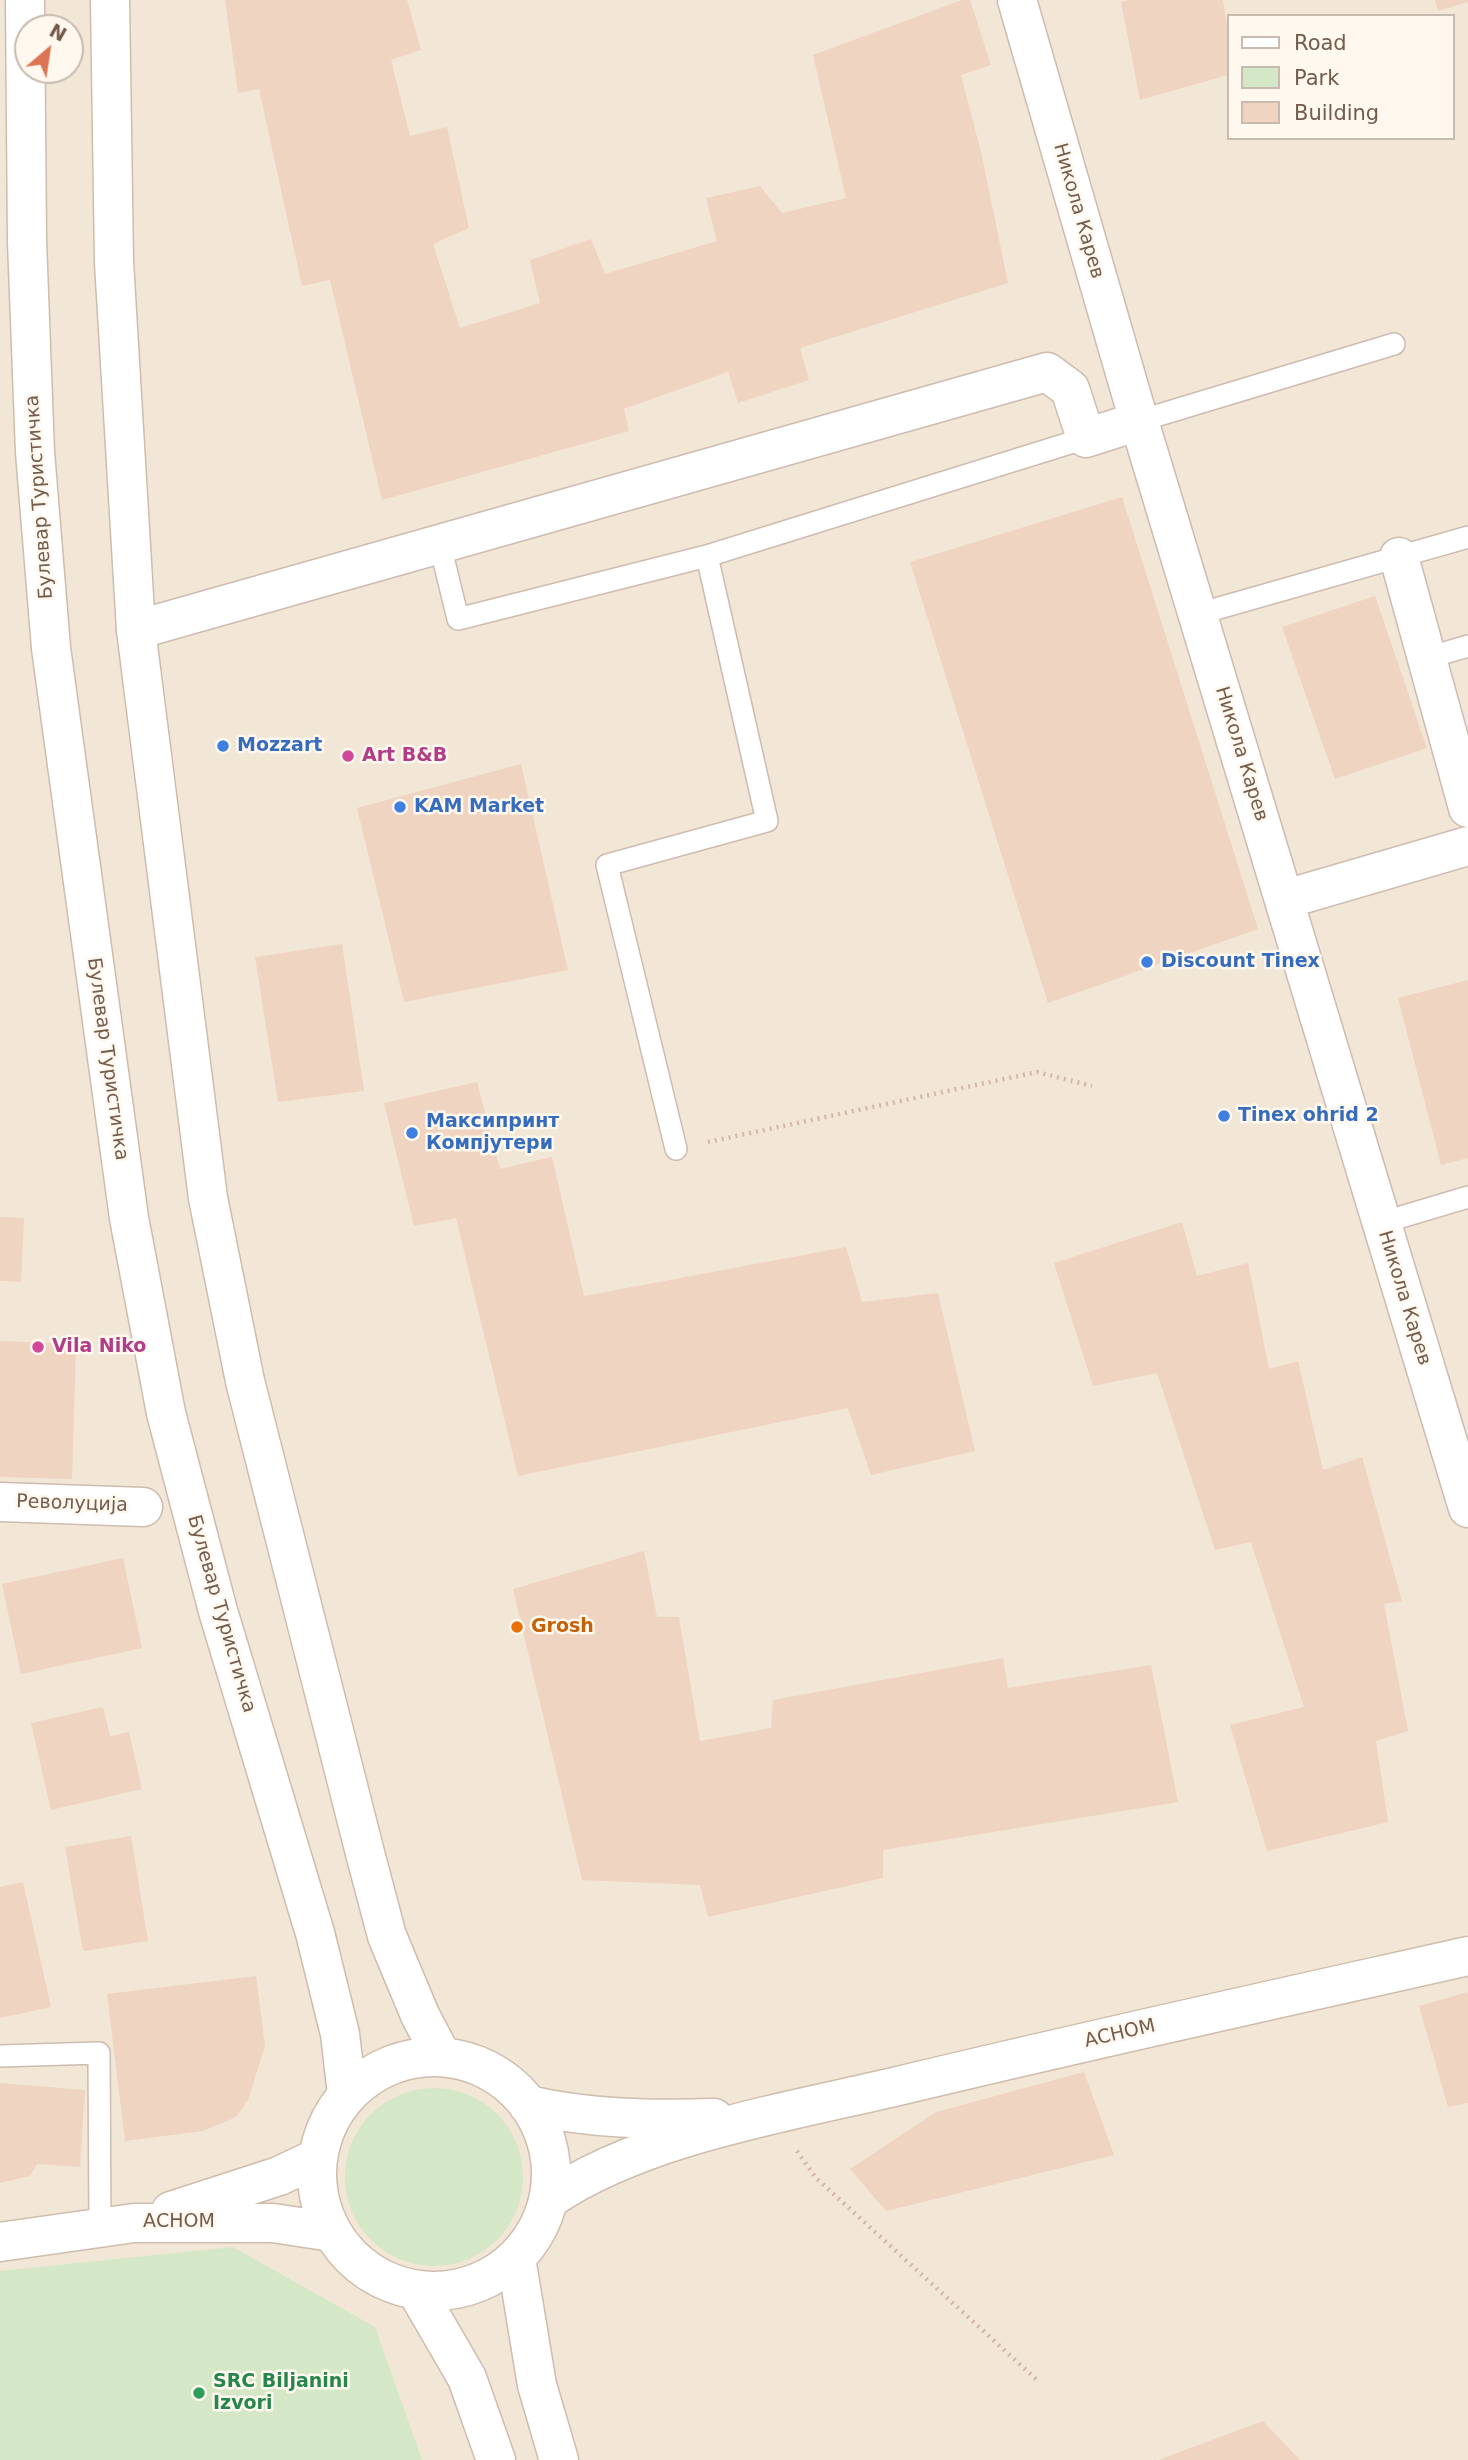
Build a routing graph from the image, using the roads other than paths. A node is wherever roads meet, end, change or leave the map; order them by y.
1 (25, 0) edge
2 (110, 0) edge
3 (1017, 0) edge
4 (1394, 344) dead end
5 (1139, 421) junction
6 (1086, 438) junction
7 (1468, 537) edge
8 (440, 545) junction
9 (707, 556) junction
10 (1399, 556) junction
11 (1198, 614) junction
12 (136, 630) junction
13 (1468, 646) edge
14 (1427, 658) junction
15 (1468, 808) edge
16 (1468, 846) edge
17 (1286, 899) junction
18 (676, 1149) road end
19 (1468, 1197) edge
20 (1381, 1223) junction
21 (0, 1502) edge
22 (143, 1507) dead end
23 (1468, 1508) edge
24 (1468, 1956) edge
25 (0, 2056) edge
26 (442, 2057) junction
27 (348, 2094) junction
28 (528, 2105) junction
29 (772, 2116) junction
30 (317, 2158) junction
31 (548, 2200) junction
32 (117, 2225) junction
33 (332, 2232) junction
34 (0, 2242) edge
35 (516, 2258) junction
36 (416, 2290) junction
37 (496, 2460) edge
38 (559, 2460) edge

1 - 27 main road, Булевар Туристичка
2 - 12 main road
3 - 5 main road, Никола Карев
4 - 5 lane
5 - 6 main road
5 - 11 main road, Никола Карев
6 - 8 main road
6 - 9 lane
7 - 10 lane
8 - 9 lane
8 - 12 main road
9 - 18 lane
10 - 11 lane
10 - 14 main road
11 - 17 main road, Никола Карев
12 - 26 main road
13 - 14 lane
14 - 15 main road
16 - 17 main road
17 - 20 main road, Никола Карев
19 - 20 lane
20 - 23 main road, Никола Карев
21 - 22 main road, Револуција
24 - 29 main road, АСНОМ
25 - 32 lane
26 - 27 main road
26 - 28 main road
27 - 30 main road
28 - 29 main road, АСНОМ
28 - 31 main road
29 - 31 main road, АСНОМ
30 - 32 main road, АСНОМ
30 - 33 main road
31 - 35 main road
32 - 33 main road, АСНОМ
32 - 34 main road, АСНОМ
33 - 36 main road
35 - 36 main road
35 - 38 main road
36 - 37 main road

